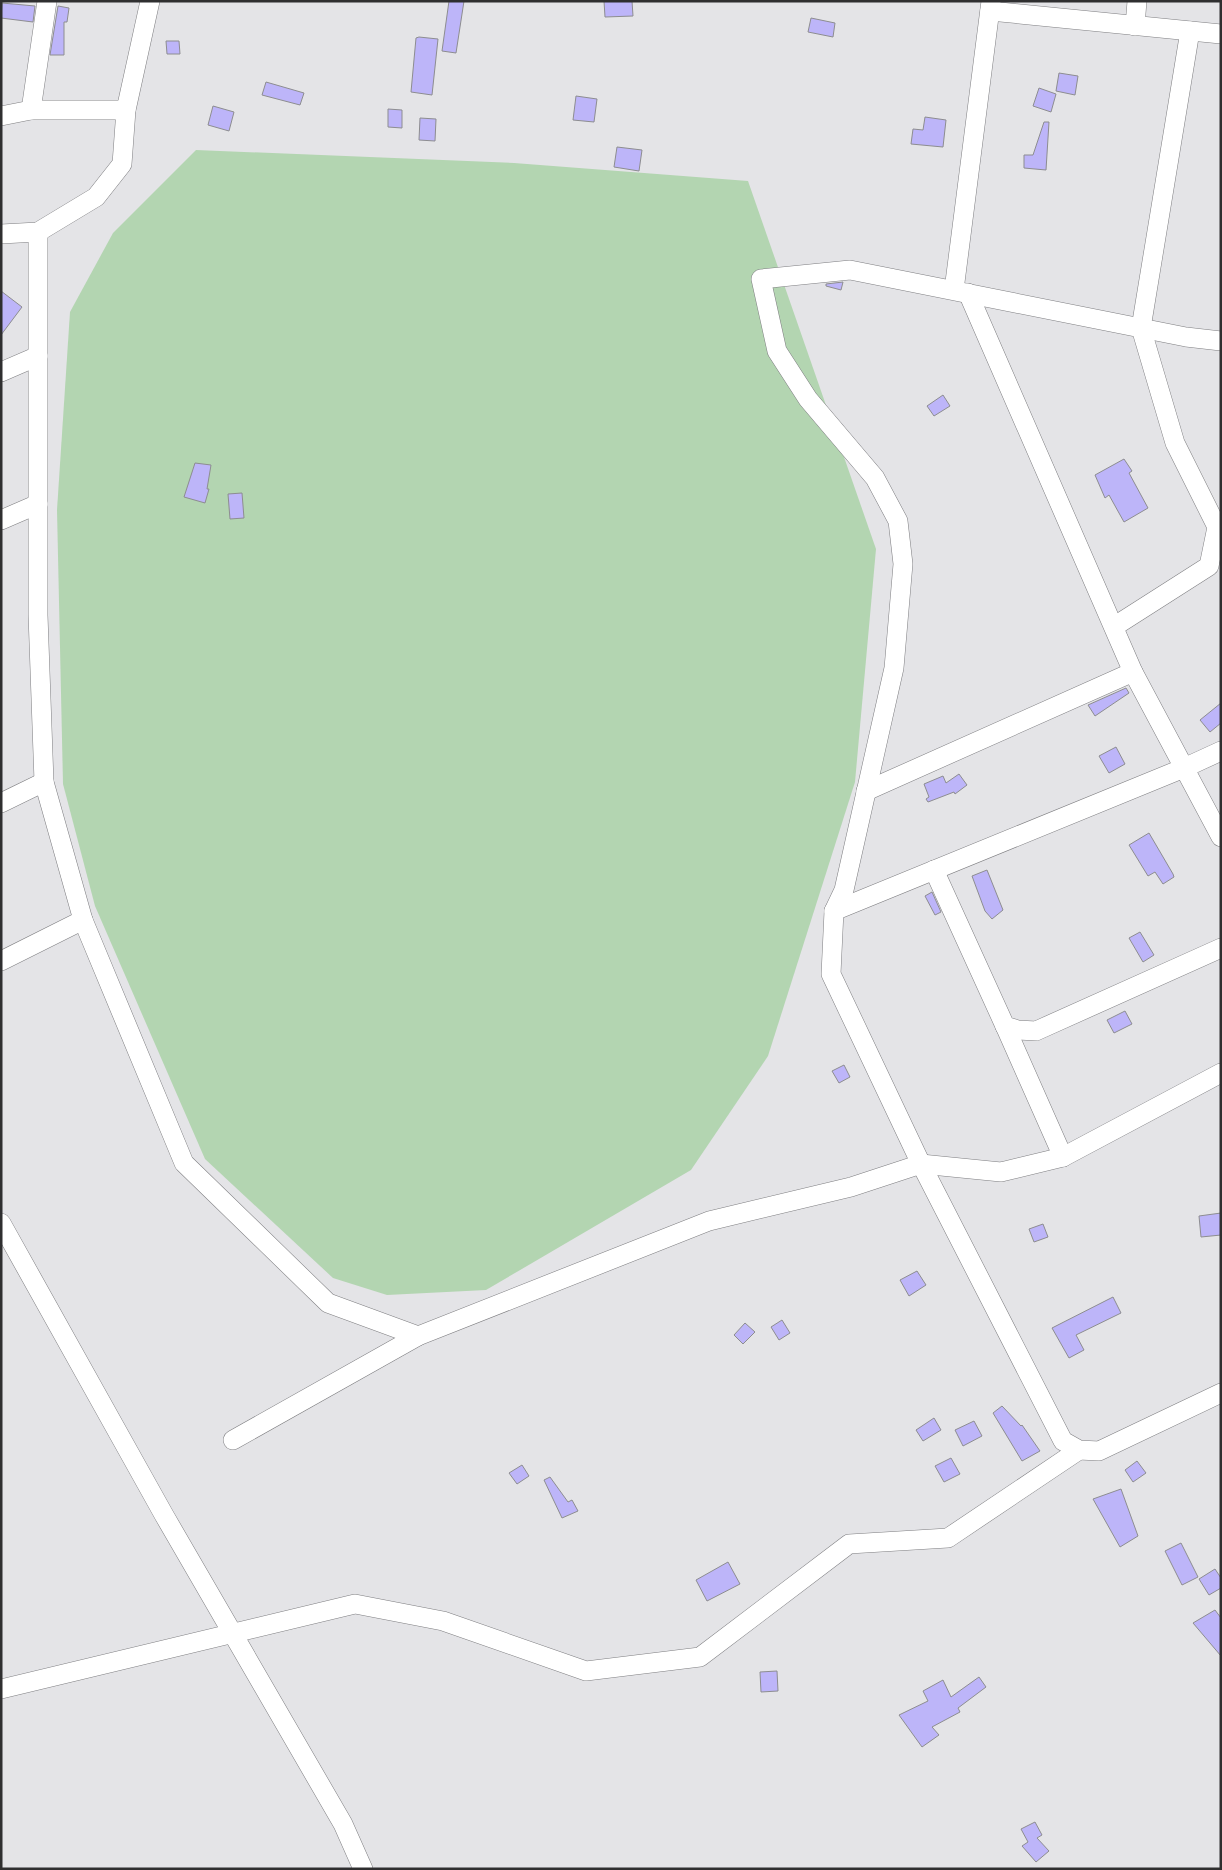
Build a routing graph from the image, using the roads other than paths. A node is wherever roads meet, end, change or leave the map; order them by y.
1 (48, 1) edge
2 (150, 1) edge
3 (1137, 1) edge
4 (990, 6) edge
5 (1135, 26) junction
6 (1190, 31) junction
7 (1221, 34) edge
8 (31, 110) junction
9 (126, 110) junction
10 (1, 116) edge
11 (38, 232) junction
12 (1, 234) edge
13 (961, 292) junction
14 (1141, 328) junction
15 (1221, 341) edge
16 (38, 356) junction
17 (1, 372) edge
18 (38, 504) junction
19 (1, 520) edge
20 (1114, 626) junction
21 (1133, 672) junction
22 (1221, 751) edge
23 (1184, 768) junction
24 (44, 782) junction
25 (866, 791) junction
26 (1, 803) edge
27 (1221, 837) edge
28 (934, 870) junction
29 (834, 911) junction
30 (84, 920) junction
31 (1221, 948) edge
32 (1, 961) edge
33 (1005, 1026) junction
34 (1221, 1073) edge
35 (1063, 1157) junction
36 (921, 1164) junction
37 (1, 1223) edge
38 (418, 1336) junction
39 (1221, 1393) edge
40 (233, 1440) dead end
41 (1079, 1450) junction
42 (232, 1633) junction
43 (1, 1689) edge
44 (363, 1869) edge

1 - 8 street
2 - 9 street
3 - 5 street
4 - 5 street
4 - 13 street
5 - 6 street
6 - 7 street
6 - 14 street
8 - 9 street
8 - 10 street
9 - 11 street
11 - 12 street
11 - 16 street
13 - 14 street
13 - 20 street
13 - 25 street
14 - 15 street
14 - 20 street
16 - 17 street
16 - 18 street
18 - 19 street
18 - 24 street
20 - 21 street
21 - 23 street
21 - 25 street
22 - 23 street
23 - 27 street
23 - 28 street
24 - 26 street
24 - 30 street
25 - 29 street
28 - 29 street
28 - 33 street
29 - 36 street
30 - 32 street
30 - 38 street
31 - 33 street
33 - 35 street
34 - 35 street
35 - 36 street
36 - 38 street
36 - 41 street
37 - 42 street
38 - 40 street
39 - 41 street
41 - 42 street
42 - 43 street
42 - 44 street

